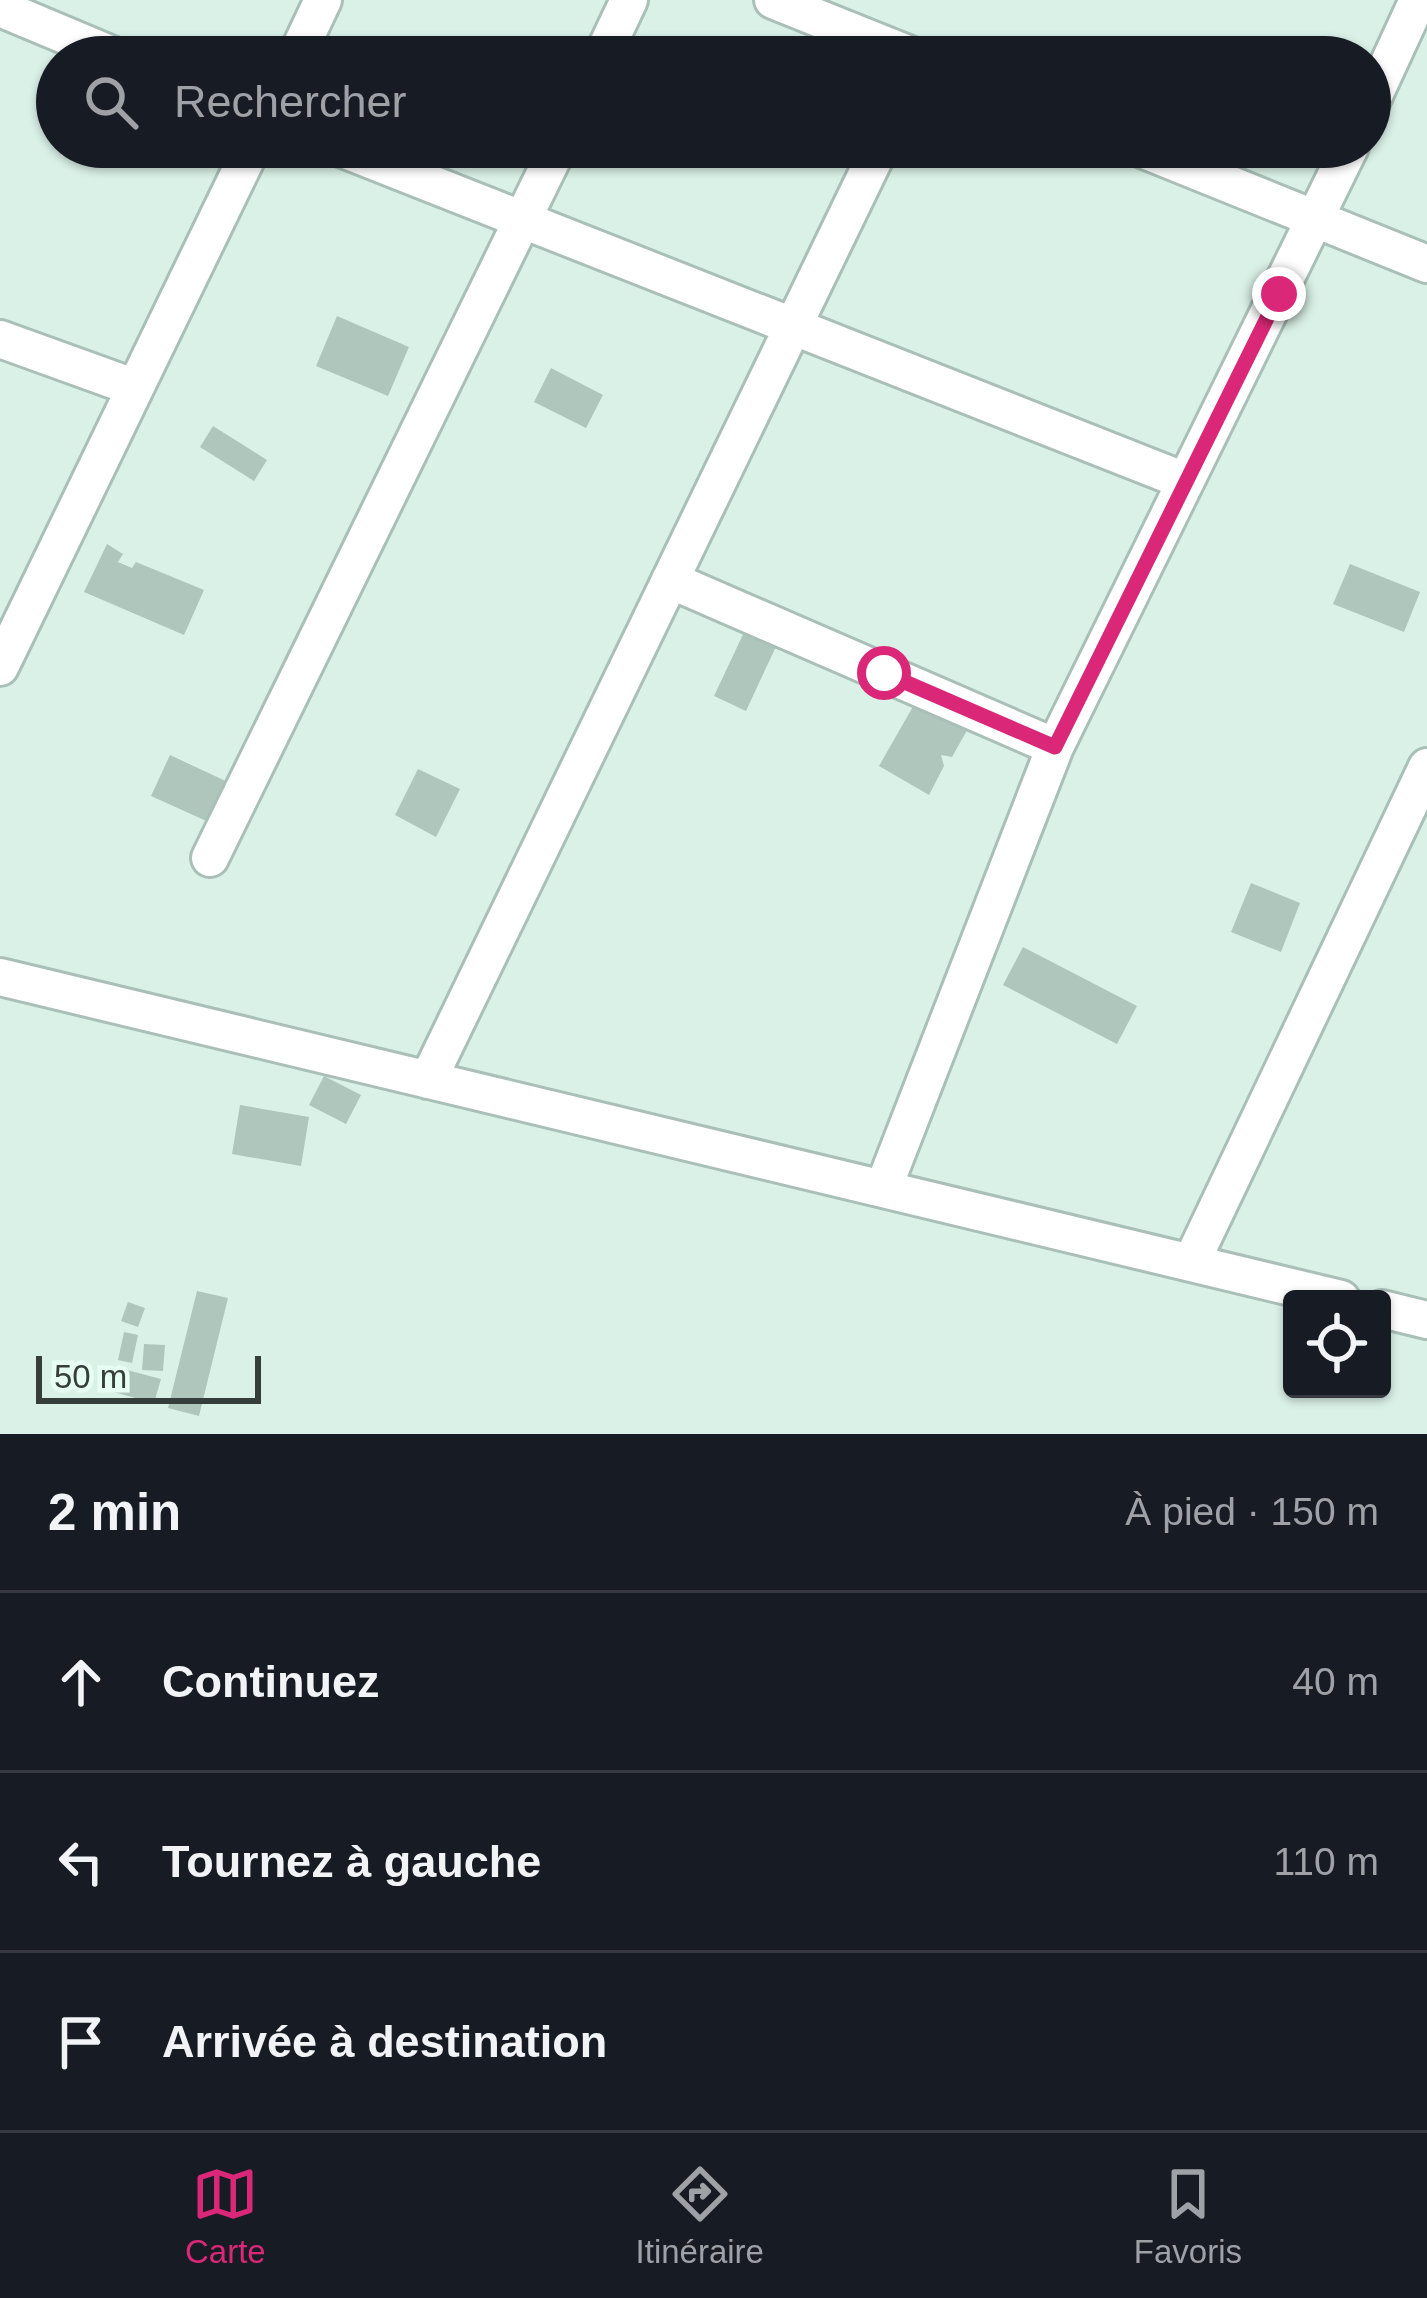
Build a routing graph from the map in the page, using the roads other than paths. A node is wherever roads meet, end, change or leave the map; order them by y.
1 (323, 0) edge
2 (629, 0) edge
3 (773, 0) edge
4 (1418, 0) edge
5 (0, 8) edge
6 (67, 36) edge
7 (306, 36) edge
8 (612, 36) edge
9 (863, 36) edge
10 (1391, 58) edge
11 (241, 168) edge
12 (391, 168) edge
13 (548, 168) edge
14 (870, 168) edge
15 (1189, 168) edge
16 (1341, 168) edge
17 (522, 220) junction
18 (1317, 220) junction
19 (1427, 264) edge
20 (793, 327) junction
21 (0, 339) edge
22 (133, 387) junction
23 (1185, 481) junction
24 (670, 580) junction
25 (2, 656) edge
26 (1055, 747) junction
27 (1427, 766) edge
28 (211, 859) dead end
29 (0, 977) edge
30 (428, 1079) junction
31 (883, 1189) junction
32 (1191, 1263) junction
33 (1304, 1290) edge
34 (1391, 1311) edge
35 (1427, 1320) edge

1 - 7 street
2 - 8 street
3 - 9 street
4 - 10 street
5 - 6 street
11 - 22 street
12 - 17 street
13 - 17 street
14 - 20 street
15 - 18 street
16 - 18 street
17 - 20 street
17 - 28 street
18 - 19 street
18 - 23 street
20 - 23 street
20 - 24 street
21 - 22 street
22 - 25 street
23 - 26 street
24 - 26 street
24 - 30 street
26 - 31 street
27 - 32 street
29 - 30 street
30 - 31 street
31 - 32 street
32 - 33 street
34 - 35 street

